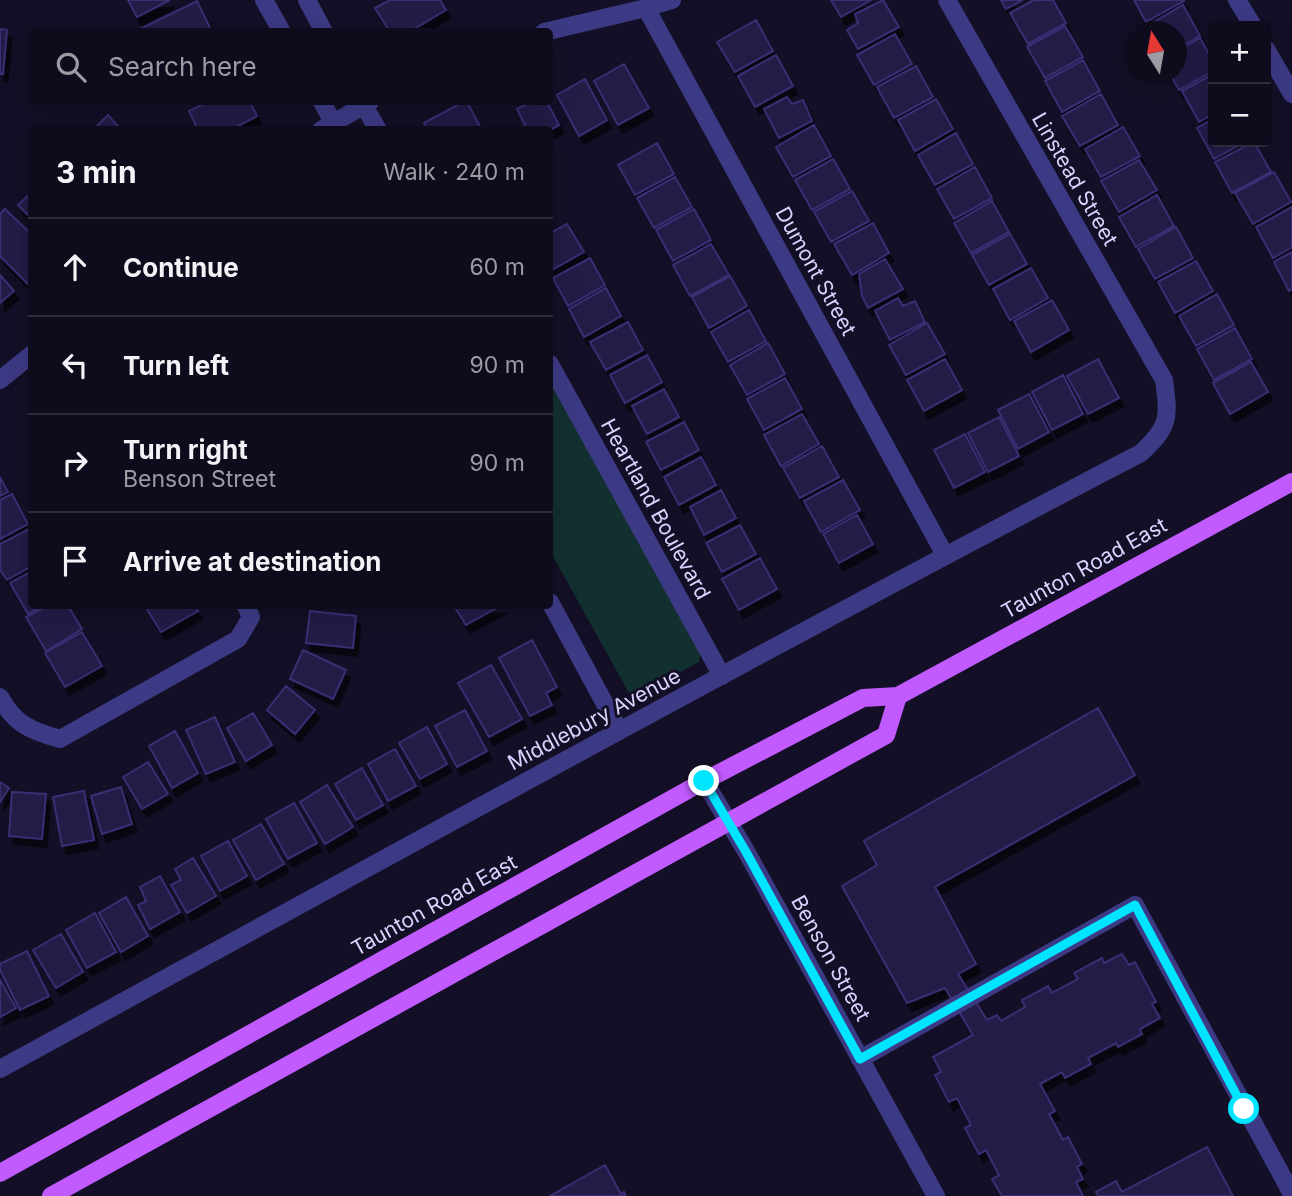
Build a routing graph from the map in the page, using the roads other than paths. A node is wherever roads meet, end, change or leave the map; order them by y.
1 (264, 0) edge
2 (307, 0) edge
3 (672, 0) edge
4 (947, 0) edge
5 (1237, 0) edge
6 (646, 8) junction
7 (1250, 21) edge
8 (280, 28) edge
9 (322, 28) edge
10 (553, 30) edge
11 (1271, 58) edge
12 (1292, 94) edge
13 (323, 105) edge
14 (362, 105) edge
15 (366, 105) edge
16 (331, 126) edge
17 (332, 126) edge
18 (376, 126) edge
19 (28, 357) edge
20 (553, 369) edge
21 (0, 380) edge
22 (1164, 380) joint
23 (1292, 482) edge
24 (945, 555) junction
25 (553, 608) edge
26 (247, 609) edge
27 (722, 676) junction
28 (898, 696) junction
29 (0, 697) edge
30 (619, 730) junction
31 (704, 781) junction
32 (728, 822) junction
33 (860, 1059) junction
34 (0, 1069) edge
35 (0, 1173) edge
36 (1292, 1194) edge
37 (51, 1196) edge
38 (936, 1196) edge

1 - 8 street
2 - 9 street
3 - 6 street
4 - 22 street, Linstead Street
5 - 7 street
6 - 10 street
6 - 24 street, Dumont Street
11 - 12 street
13 - 16 street
14 - 17 street
15 - 18 street
19 - 21 street
20 - 27 street, Heartland Boulevard
22 - 24 street, Middlebury Avenue
23 - 28 main road, Taunton Road East
24 - 27 street, Middlebury Avenue
25 - 30 street
26 - 29 street
27 - 30 street, Middlebury Avenue
28 - 31 main road, Taunton Road East
28 - 32 main road
30 - 34 street, Middlebury Avenue
31 - 32 street, Benson Street
31 - 35 main road, Taunton Road East
32 - 33 street, Benson Street
32 - 37 main road
33 - 36 street
33 - 38 street, Benson Street

